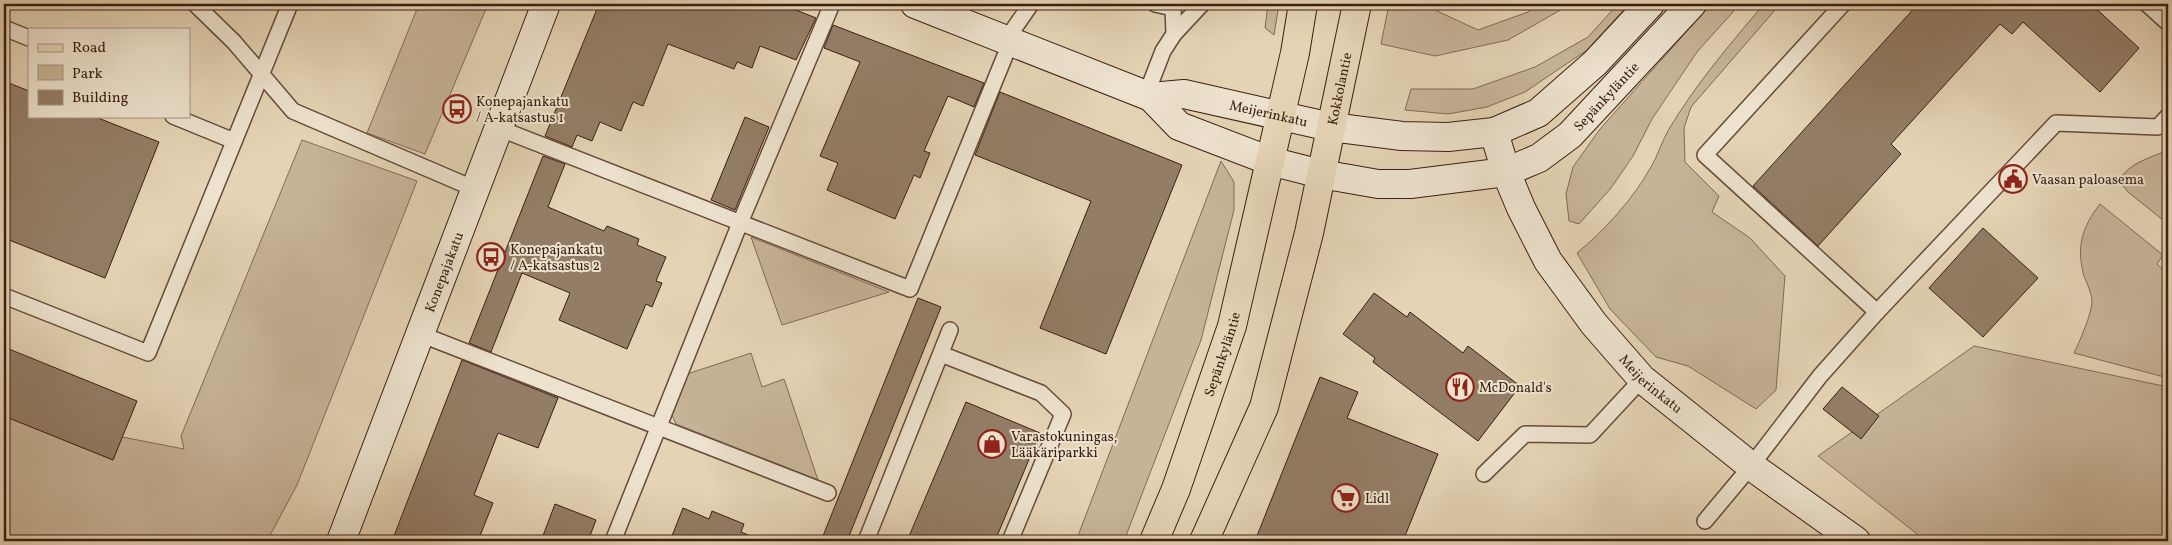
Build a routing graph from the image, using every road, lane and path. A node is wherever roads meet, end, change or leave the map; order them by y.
1 (195, 4) edge
2 (290, 4) edge
3 (546, 4) edge
4 (832, 4) edge
5 (915, 4) edge
6 (1031, 4) edge
7 (1155, 4) edge
8 (1202, 4) edge
9 (1303, 4) edge
10 (1357, 4) edge
11 (1650, 4) edge
12 (1692, 4) edge
13 (1843, 4) edge
14 (2147, 4) edge
15 (2168, 23) edge
16 (4, 28) edge
17 (1174, 34) junction
18 (28, 38) edge
19 (1009, 40) junction
20 (261, 74) junction
21 (1149, 96) junction
22 (2168, 116) edge
23 (1280, 117) junction
24 (177, 118) edge
25 (1331, 127) junction
26 (498, 128) junction
27 (1494, 132) junction
28 (234, 141) junction
29 (1270, 161) junction
30 (1506, 172) junction
31 (1321, 174) junction
32 (475, 189) junction
33 (740, 222) junction
34 (4, 296) edge
35 (1877, 312) junction
36 (950, 330) dead end
37 (420, 334) junction
38 (941, 354) junction
39 (1642, 379) junction
40 (658, 427) junction
41 (1751, 466) junction
42 (1484, 474) dead end
43 (828, 493) dead end
44 (1705, 522) dead end
45 (341, 541) edge
46 (613, 541) edge
47 (866, 541) edge
48 (1010, 541) edge
49 (1154, 541) edge
50 (1204, 541) edge
51 (1856, 541) edge

1 - 20 lane
2 - 20 lane
3 - 26 street, Konepajakatu
4 - 33 lane
5 - 19 street, Meijerinkatu
6 - 19 lane
7 - 17 lane
8 - 17 lane
9 - 23 main road
10 - 25 main road, Kokkolantie
11 - 27 street
12 - 30 street, Sepänkyläntie
13 - 35 lane
14 - 15 lane
16 - 18 lane
17 - 21 lane
19 - 21 street, Meijerinkatu
19 - 33 lane
20 - 28 lane
20 - 32 lane
21 - 23 street, Meijerinkatu
21 - 29 street, Meijerinkatu
22 - 35 lane
23 - 25 street, Meijerinkatu
23 - 29 main road
24 - 28 lane
25 - 27 street, Meijerinkatu
25 - 31 main road, Kokkolantie
26 - 32 street, Konepajakatu
26 - 33 lane
27 - 30 street, Meijerinkatu
28 - 34 lane
29 - 31 street, Meijerinkatu
29 - 49 main road, Sepänkyläntie
30 - 31 street, Meijerinkatu
30 - 39 street, Meijerinkatu
31 - 50 main road
32 - 37 street, Konepajakatu
33 - 40 lane
35 - 41 lane
36 - 38 lane
37 - 40 lane
37 - 45 street, Konepajakatu
38 - 47 lane
38 - 48 lane
39 - 41 street, Meijerinkatu
39 - 42 lane
40 - 43 lane
40 - 46 lane
41 - 44 lane
41 - 51 street, Meijerinkatu

